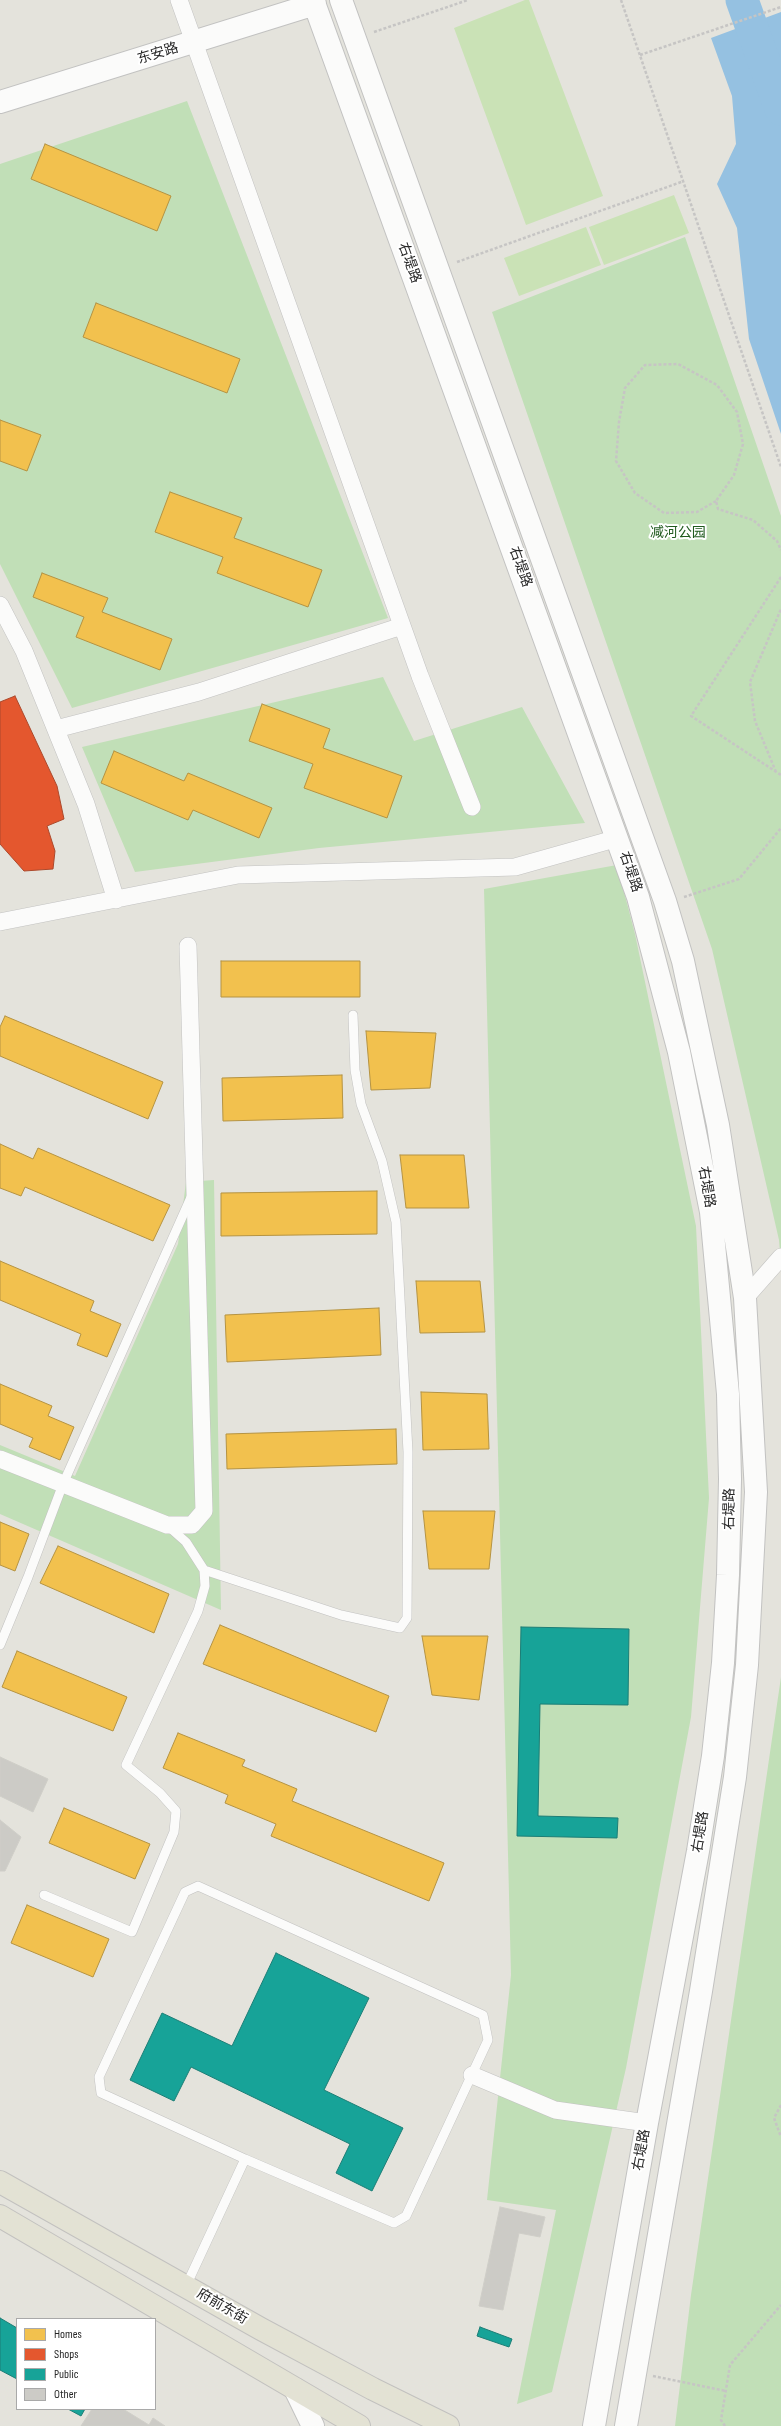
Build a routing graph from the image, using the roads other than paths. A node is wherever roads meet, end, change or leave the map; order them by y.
1 (179, 0) edge
2 (341, 0) edge
3 (314, 2) edge
4 (195, 43) junction
5 (0, 102) edge
6 (0, 605) edge
7 (402, 626) junction
8 (56, 729) junction
9 (472, 807) dead end
10 (618, 838) junction
11 (116, 900) junction
12 (0, 922) edge
13 (188, 946) dead end
14 (353, 1015) dead end
15 (195, 1188) junction
16 (781, 1257) edge
17 (745, 1298) junction
18 (0, 1459) edge
19 (63, 1484) junction
20 (167, 1525) junction
21 (204, 1570) junction
22 (0, 1645) edge
23 (44, 1895) dead end
24 (472, 2075) junction
25 (647, 2123) junction
26 (245, 2159) junction
27 (0, 2182) edge
28 (0, 2216) edge
29 (186, 2286) junction
30 (295, 2389) junction
31 (314, 2426) edge
32 (359, 2426) edge
33 (448, 2426) edge
34 (594, 2426) edge
35 (626, 2426) edge

1 - 4 street
2 - 17 main road, 右堤路
3 - 4 main road, 东安路
3 - 10 main road, 右堤路
4 - 5 main road, 东安路
4 - 7 street
6 - 8 street
7 - 8 street
7 - 9 street
8 - 11 street
10 - 11 street
10 - 25 main road, 右堤路
11 - 12 street
13 - 15 street
14 - 21 lane
15 - 19 lane
15 - 20 street
16 - 17 street
17 - 35 main road, 右堤路
18 - 19 street
19 - 20 street
19 - 22 lane
20 - 21 lane
21 - 23 lane
24 - 25 street
24 - 26 lane
24 - 26 lane
25 - 34 main road, 右堤路
26 - 29 lane
27 - 29 main road, 府前东街
28 - 30 main road
29 - 33 main road, 府前东街
30 - 31 main road
30 - 32 main road

